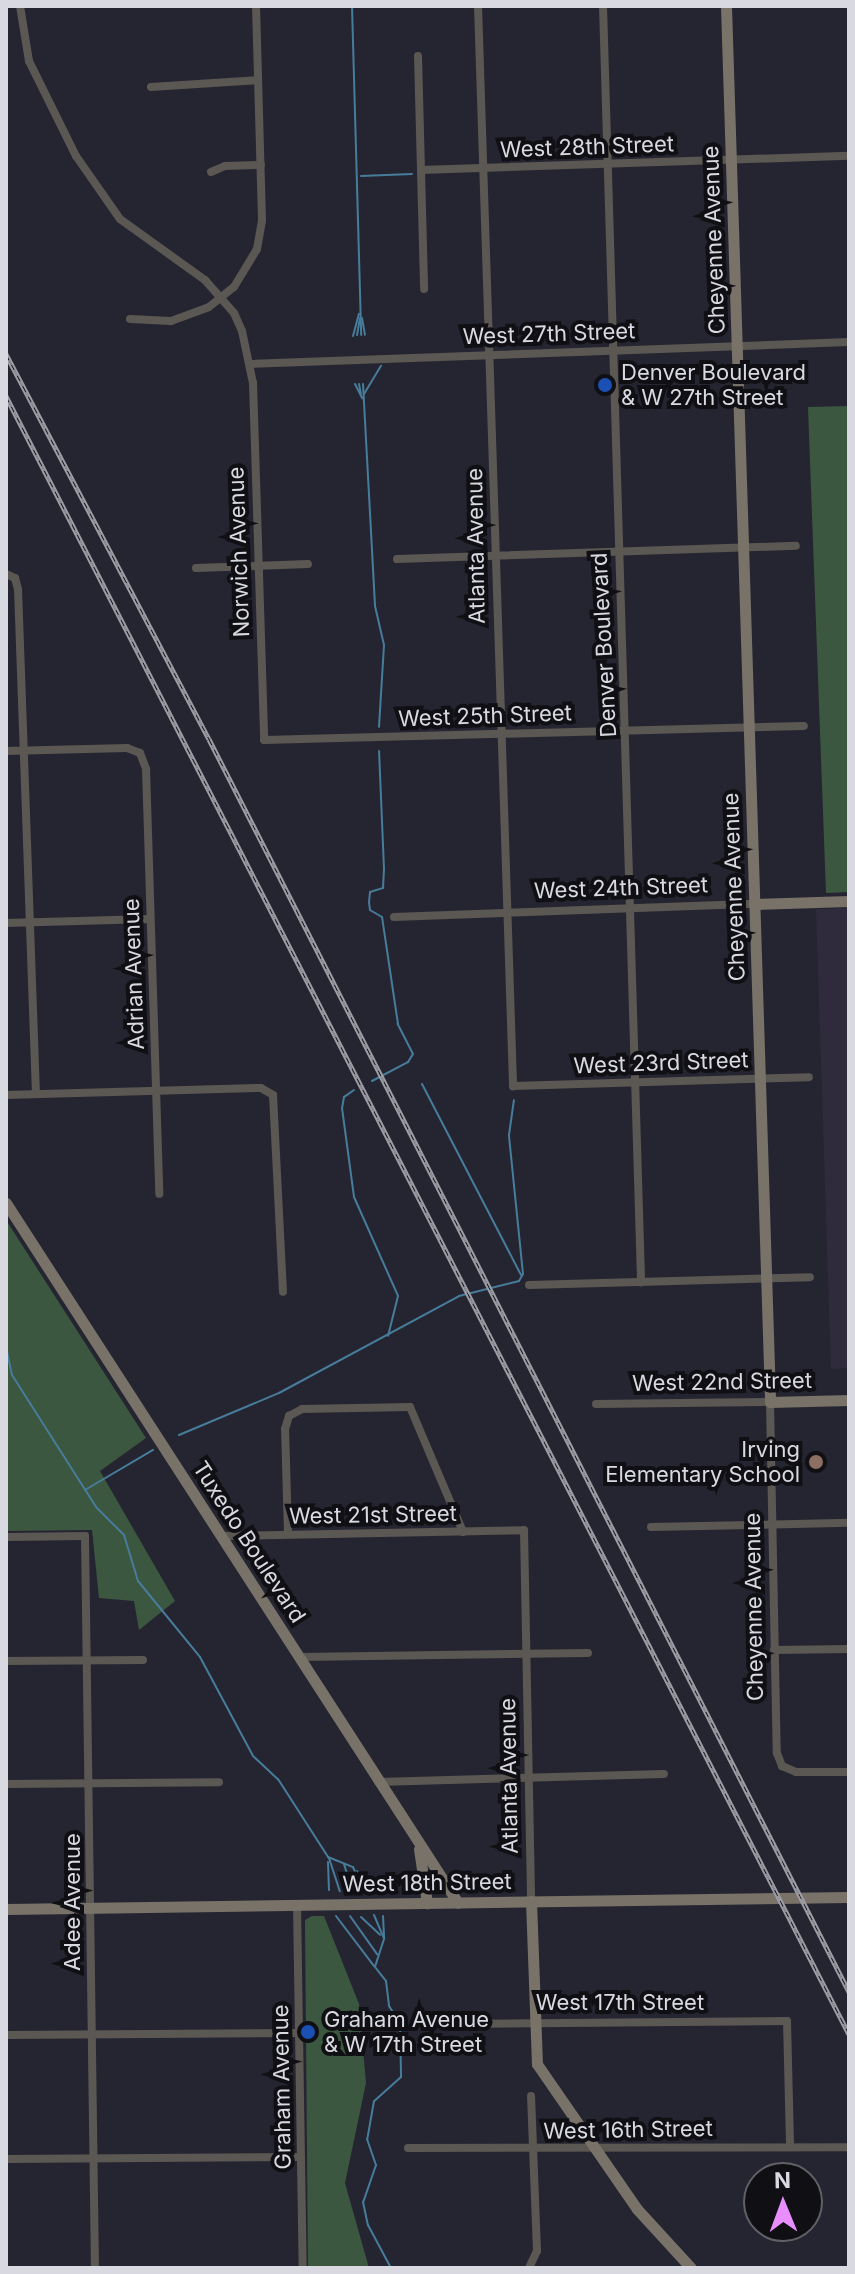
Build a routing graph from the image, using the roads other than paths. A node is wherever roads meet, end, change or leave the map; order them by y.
1 (20, 6) edge
2 (256, 6) edge
3 (478, 6) edge
4 (603, 6) edge
5 (726, 6) edge
6 (418, 56) dead end
7 (258, 80) junction
8 (151, 87) dead end
9 (849, 156) edge
10 (731, 160) junction
11 (608, 164) junction
12 (261, 165) junction
13 (484, 168) junction
14 (421, 170) junction
15 (211, 172) dead end
16 (424, 289) dead end
17 (222, 297) junction
18 (130, 319) dead end
19 (849, 342) edge
20 (738, 346) junction
21 (614, 350) junction
22 (491, 354) junction
23 (250, 364) junction
24 (796, 546) dead end
25 (743, 548) junction
26 (618, 553) junction
27 (497, 556) junction
28 (397, 559) dead end
29 (308, 564) dead end
30 (256, 566) junction
31 (196, 568) dead end
32 (10, 576) edge
33 (804, 726) dead end
34 (749, 727) junction
35 (626, 729) junction
36 (502, 733) junction
37 (264, 740) joint
38 (23, 750) junction
39 (6, 751) edge
40 (849, 901) edge
41 (754, 904) junction
42 (632, 908) junction
43 (509, 912) junction
44 (394, 917) dead end
45 (150, 919) junction
46 (29, 922) junction
47 (6, 923) edge
48 (809, 1077) dead end
49 (759, 1078) junction
50 (639, 1083) junction
51 (513, 1086) joint
52 (157, 1091) junction
53 (36, 1094) junction
54 (6, 1095) edge
55 (159, 1194) dead end
56 (6, 1203) edge
57 (810, 1277) dead end
58 (766, 1278) junction
59 (641, 1282) junction
60 (529, 1285) dead end
61 (283, 1292) dead end
62 (849, 1400) edge
63 (770, 1402) junction
64 (596, 1404) dead end
65 (849, 1523) edge
66 (773, 1524) junction
67 (651, 1527) dead end
68 (524, 1530) joint
69 (463, 1532) junction
70 (288, 1534) junction
71 (222, 1536) junction
72 (6, 1537) edge
73 (849, 1649) edge
74 (774, 1650) junction
75 (588, 1653) dead end
76 (526, 1655) junction
77 (300, 1657) junction
78 (89, 1660) junction
79 (143, 1660) dead end
80 (6, 1661) edge
81 (849, 1772) edge
82 (664, 1774) dead end
83 (529, 1778) junction
84 (219, 1782) dead end
85 (378, 1782) junction
86 (91, 1783) junction
87 (6, 1784) edge
88 (417, 1841) junction
89 (849, 1897) edge
90 (531, 1901) junction
91 (427, 1903) junction
92 (458, 1903) junction
93 (297, 1905) junction
94 (91, 1908) junction
95 (6, 1909) edge
96 (535, 2021) junction
97 (454, 2024) dead end
98 (299, 2033) junction
99 (6, 2035) edge
100 (91, 2036) junction
101 (531, 2096) dead end
102 (592, 2146) junction
103 (790, 2147) junction
104 (849, 2147) edge
105 (408, 2148) dead end
106 (533, 2149) junction
107 (301, 2157) junction
108 (6, 2159) edge
109 (95, 2160) junction
110 (95, 2268) edge
111 (303, 2268) edge
112 (529, 2268) edge
113 (691, 2268) edge

1 - 17 street
2 - 7 street
3 - 13 street, Atlanta Avenue
4 - 11 street, Denver Boulevard
5 - 10 street, Cheyenne Avenue
6 - 14 street
7 - 8 street
7 - 12 street
9 - 10 street, West 28th Street
10 - 11 street, West 28th Street
10 - 20 street, Cheyenne Avenue
11 - 13 street, West 28th Street
11 - 21 street, Denver Boulevard
12 - 15 street
12 - 17 street
13 - 14 street, West 28th Street
13 - 22 street, Atlanta Avenue
14 - 16 street
17 - 18 street
17 - 23 street, Norwich Avenue
19 - 20 street, West 27th Street
20 - 21 street, West 27th Street
20 - 25 street, Cheyenne Avenue
21 - 22 street, West 27th Street
21 - 26 street, Denver Boulevard
22 - 23 street, West 27th Street
22 - 27 street, Atlanta Avenue
23 - 30 street, Norwich Avenue
24 - 25 street
25 - 26 street
25 - 34 street, Cheyenne Avenue
26 - 27 street
26 - 35 street, Denver Boulevard
27 - 28 street
27 - 36 street, Atlanta Avenue
29 - 30 street
30 - 31 street
30 - 37 street, Norwich Avenue
32 - 38 street
33 - 34 street, West 25th Street
34 - 35 street, West 25th Street
34 - 41 street, Cheyenne Avenue
35 - 36 street, West 25th Street
35 - 42 street, Denver Boulevard
36 - 37 street, West 25th Street
36 - 43 street, Atlanta Avenue
38 - 39 street
38 - 45 street, Adrian Avenue
38 - 46 street
40 - 41 street, West 24th Street
41 - 42 street, West 24th Street
41 - 49 street, Cheyenne Avenue
42 - 43 street, West 24th Street
42 - 50 street, Denver Boulevard
43 - 44 street, West 24th Street
43 - 51 street, Atlanta Avenue
45 - 46 street
45 - 52 street, Adrian Avenue
46 - 47 street
46 - 53 street
48 - 49 street, West 23rd Street
49 - 50 street, West 23rd Street
49 - 58 street, Cheyenne Avenue
50 - 51 street, West 23rd Street
50 - 59 street, Denver Boulevard
52 - 53 street
52 - 55 street, Adrian Avenue
52 - 61 street
53 - 54 street
56 - 71 street, Tuxedo Boulevard
57 - 58 street
58 - 59 street
58 - 63 street, Cheyenne Avenue
59 - 60 street
62 - 63 street, West 22nd Street
63 - 64 street, West 22nd Street
63 - 66 street, Cheyenne Avenue
65 - 66 street
66 - 67 street
66 - 74 street, Cheyenne Avenue
68 - 69 street, West 21st Street
68 - 76 street, Atlanta Avenue
69 - 70 street, West 21st Street
69 - 70 street
70 - 71 street, West 21st Street
71 - 77 street, Tuxedo Boulevard
72 - 78 street, Adee Avenue
73 - 74 street
74 - 81 street, Cheyenne Avenue
75 - 76 street
76 - 77 street
76 - 83 street, Atlanta Avenue
77 - 85 street, Tuxedo Boulevard
78 - 79 street
78 - 80 street
78 - 86 street, Adee Avenue
82 - 83 street
83 - 85 street
83 - 90 street, Atlanta Avenue
84 - 86 street
85 - 88 street, Tuxedo Boulevard
86 - 87 street
86 - 94 street, Adee Avenue
88 - 91 street
88 - 92 street, Tuxedo Boulevard
89 - 90 street, West 18th Street
90 - 92 street, West 18th Street
90 - 96 street, Atlanta Avenue
91 - 92 street, West 18th Street
91 - 93 street, West 18th Street
93 - 94 street, West 18th Street
93 - 98 street, Graham Avenue
94 - 95 street, West 18th Street
94 - 100 street, Adee Avenue
96 - 97 street, West 17th Street
96 - 102 street
96 - 103 street, West 17th Street
98 - 100 street
98 - 107 street, Graham Avenue
99 - 100 street
100 - 109 street, Adee Avenue
101 - 106 street
102 - 103 street, West 16th Street
102 - 106 street, West 16th Street
102 - 113 street
103 - 104 street, West 16th Street
105 - 106 street, West 16th Street
106 - 112 street
107 - 109 street
107 - 111 street, Graham Avenue
108 - 109 street
109 - 110 street, Adee Avenue

